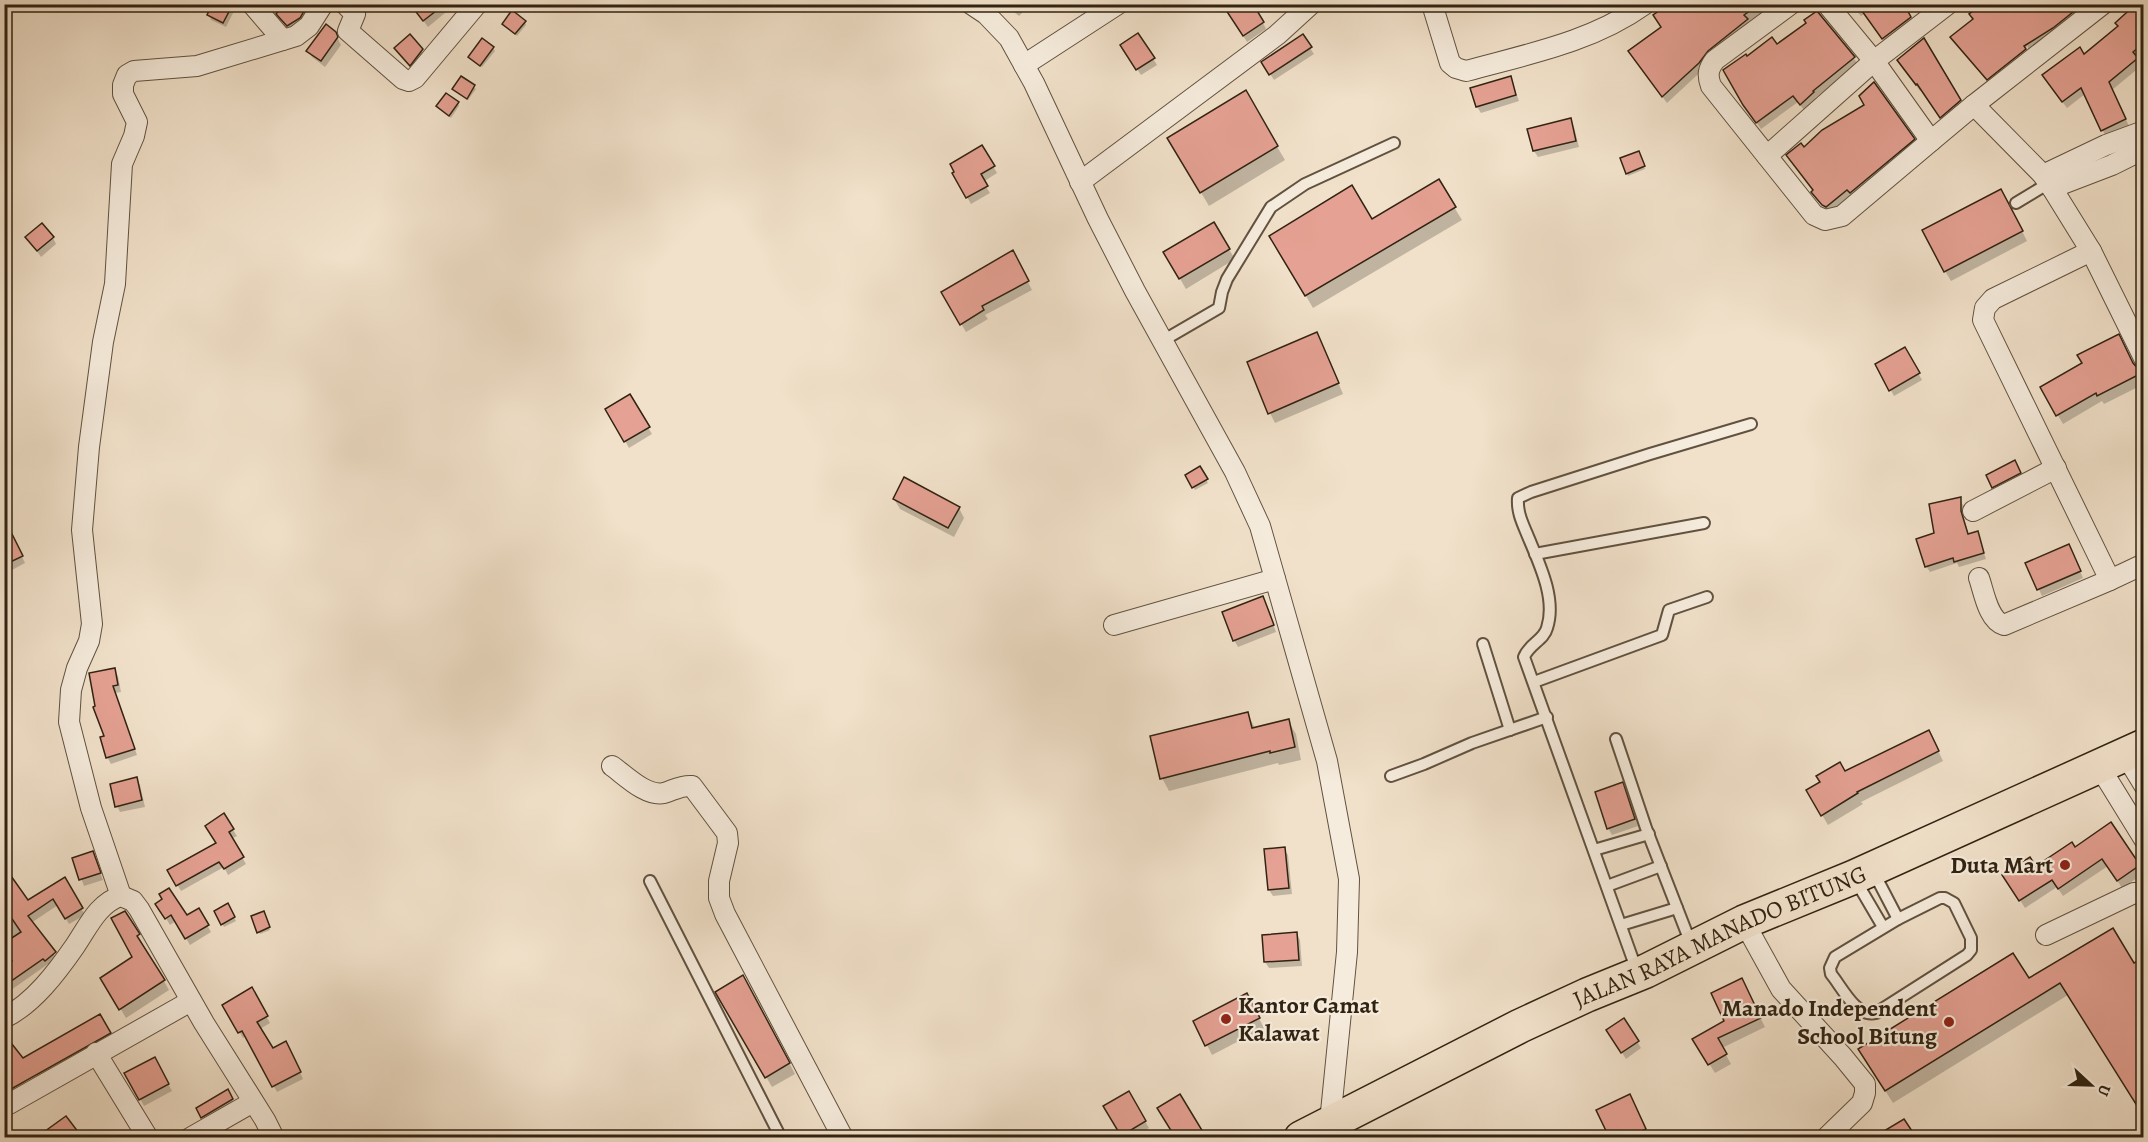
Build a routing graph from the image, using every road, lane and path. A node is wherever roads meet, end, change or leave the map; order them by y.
1 (252, 4) edge
2 (323, 4) edge
3 (345, 4) edge
4 (477, 4) edge
5 (971, 4) edge
6 (1118, 4) edge
7 (1311, 4) edge
8 (1432, 4) edge
9 (1645, 4) edge
10 (1791, 4) edge
11 (1827, 4) edge
12 (1948, 4) edge
13 (2103, 4) edge
14 (283, 40) junction
15 (1874, 61) junction
16 (1024, 65) junction
17 (1974, 105) junction
18 (2144, 131) edge
19 (1930, 141) junction
20 (1394, 143) dead end
21 (2106, 145) junction
22 (2144, 149) edge
23 (1767, 156) junction
24 (2112, 165) junction
25 (1080, 182) junction
26 (2048, 182) junction
27 (2016, 203) dead end
28 (2091, 251) junction
29 (1164, 340) junction
30 (2144, 358) edge
31 (1751, 424) dead end
32 (2056, 468) junction
33 (1973, 511) dead end
34 (1704, 523) dead end
35 (1535, 554) junction
36 (2144, 564) edge
37 (1979, 578) dead end
38 (1275, 579) junction
39 (2110, 580) junction
40 (1707, 597) dead end
41 (1114, 625) dead end
42 (1483, 644) dead end
43 (1534, 682) junction
44 (1547, 717) junction
45 (1510, 730) junction
46 (1616, 739) dead end
47 (2122, 756) edge
48 (612, 766) dead end
49 (1391, 776) dead end
50 (2144, 785) edge
51 (1649, 834) junction
52 (2144, 839) edge
53 (1594, 850) junction
54 (1661, 867) junction
55 (1863, 873) junction
56 (650, 881) dead end
57 (1607, 886) junction
58 (2144, 894) edge
59 (121, 896) junction
60 (1677, 908) junction
61 (1898, 919) junction
62 (1744, 922) junction
63 (1621, 925) junction
64 (1883, 927) junction
65 (2046, 935) dead end
66 (1692, 948) junction
67 (1638, 974) junction
68 (191, 1001) junction
69 (4, 1018) edge
70 (96, 1053) junction
71 (253, 1102) junction
72 (9, 1104) dead end
73 (1330, 1122) junction
74 (148, 1137) edge
75 (190, 1137) edge
76 (274, 1137) edge
77 (781, 1137) edge
78 (843, 1137) edge
79 (1301, 1137) edge
80 (1826, 1137) edge

1 - 14 street
2 - 14 street
3 - 4 street
5 - 16 street
6 - 16 street
7 - 25 street
8 - 9 street
10 - 23 street
11 - 15 street
12 - 15 street
13 - 17 street
14 - 59 street
15 - 19 street
15 - 23 street
16 - 25 street
17 - 19 street
17 - 26 street
18 - 21 street
19 - 23 street
20 - 29 lane
21 - 24 street
21 - 26 street
22 - 24 street
24 - 26 street
25 - 29 street
26 - 27 lane
26 - 28 street
28 - 30 street
28 - 32 street
29 - 38 street
31 - 35 lane
32 - 33 street
32 - 39 street
34 - 35 lane
35 - 43 lane
36 - 39 street
37 - 39 street
38 - 41 street
38 - 73 street
40 - 43 lane
42 - 45 lane
43 - 44 lane
44 - 45 lane
44 - 53 lane
45 - 49 lane
46 - 51 lane
47 - 50 street
47 - 52 street
47 - 55 highway, JALAN RAYA MANADO BITUNG
48 - 78 street
51 - 53 lane
51 - 54 lane
53 - 57 lane
54 - 57 lane
54 - 60 lane
55 - 61 lane
55 - 62 highway, JALAN RAYA MANADO BITUNG
55 - 64 lane
56 - 77 lane
57 - 63 lane
58 - 65 street
59 - 68 street
59 - 69 street
60 - 63 lane
60 - 66 lane
61 - 64 lane
61 - 64 lane
62 - 66 highway, JALAN RAYA MANADO BITUNG
62 - 80 street
63 - 67 lane
66 - 67 highway, JALAN RAYA MANADO BITUNG
67 - 73 highway, JALAN RAYA MANADO BITUNG
68 - 70 street
68 - 71 street
70 - 72 street
70 - 74 street
71 - 75 street
71 - 76 street
73 - 79 highway, JALAN RAYA MANADO BITUNG

